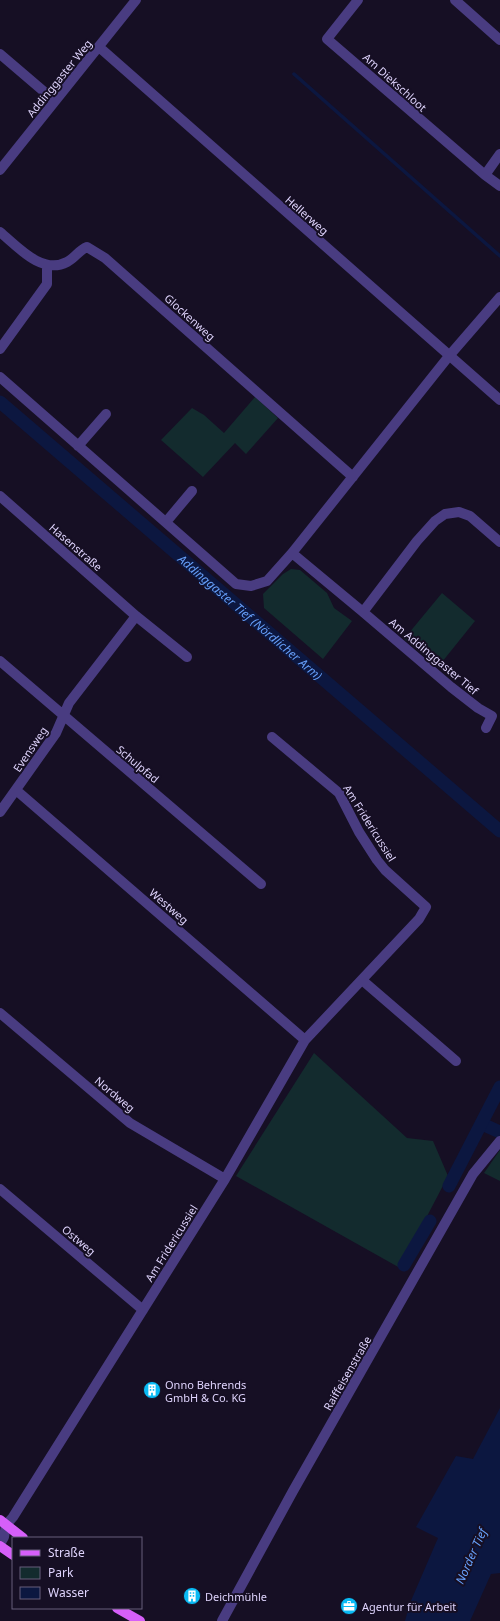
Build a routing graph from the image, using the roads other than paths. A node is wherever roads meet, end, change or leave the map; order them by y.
1 (136, 0) edge
2 (358, 0) edge
3 (455, 0) edge
4 (500, 40) edge
5 (99, 48) junction
6 (0, 54) edge
7 (55, 101) junction
8 (500, 154) edge
9 (0, 170) edge
10 (485, 175) junction
11 (497, 184) edge
12 (0, 232) edge
13 (47, 265) junction
14 (500, 297) edge
15 (0, 349) edge
16 (449, 356) junction
17 (0, 377) edge
18 (500, 400) edge
19 (106, 414) dead end
20 (78, 446) junction
21 (353, 477) junction
22 (192, 491) dead end
23 (0, 496) edge
24 (166, 522) junction
25 (500, 542) edge
26 (292, 553) junction
27 (363, 612) junction
28 (136, 616) junction
29 (187, 658) dead end
30 (0, 661) edge
31 (63, 716) junction
32 (496, 716) edge
33 (486, 728) dead end
34 (272, 737) dead end
35 (16, 790) junction
36 (0, 812) edge
37 (261, 884) dead end
38 (362, 980) junction
39 (0, 1013) edge
40 (305, 1040) junction
41 (456, 1062) dead end
42 (500, 1141) edge
43 (225, 1179) junction
44 (0, 1189) edge
45 (143, 1310) junction
46 (2, 1524) edge
47 (22, 1537) edge
48 (0, 1545) edge
49 (12, 1554) edge
50 (119, 1609) edge
51 (140, 1621) edge
52 (222, 1621) edge

1 - 5 street, Addinggaster Weg
2 - 10 street, Am Diekschloot
3 - 4 street
5 - 7 street, Addinggaster Weg
5 - 16 street, Hellerweg
6 - 7 street
7 - 9 street, Addinggaster Weg
8 - 10 street
10 - 11 street
12 - 13 street
13 - 15 street
13 - 21 street, Glockenweg
14 - 16 street
16 - 18 street, Hellerweg
16 - 21 street
17 - 20 street
19 - 20 street
20 - 24 street
21 - 26 street
22 - 24 street
23 - 28 street, Hasenstraße
24 - 26 street
25 - 27 street
26 - 27 street, Am Addinggaster Tief
27 - 32 street, Am Addinggaster Tief
28 - 29 street, Hasenstraße
28 - 31 street
30 - 31 street, Schulpfad
31 - 35 street, Evensweg
31 - 37 street, Schulpfad
32 - 33 street, Am Addinggaster Tief
34 - 38 street, Am Fridericussiel
35 - 36 street, Evensweg
35 - 40 street, Westweg
38 - 40 street, Am Fridericussiel
38 - 41 street
39 - 43 street, Nordweg
40 - 43 street, Am Fridericussiel
42 - 52 street, Raiffeisenstraße
43 - 45 street, Am Fridericussiel
44 - 45 street, Ostweg
45 - 46 street, Am Fridericussiel
46 - 47 main road
46 - 48 street, Am Fridericussiel
48 - 49 main road
50 - 51 main road

